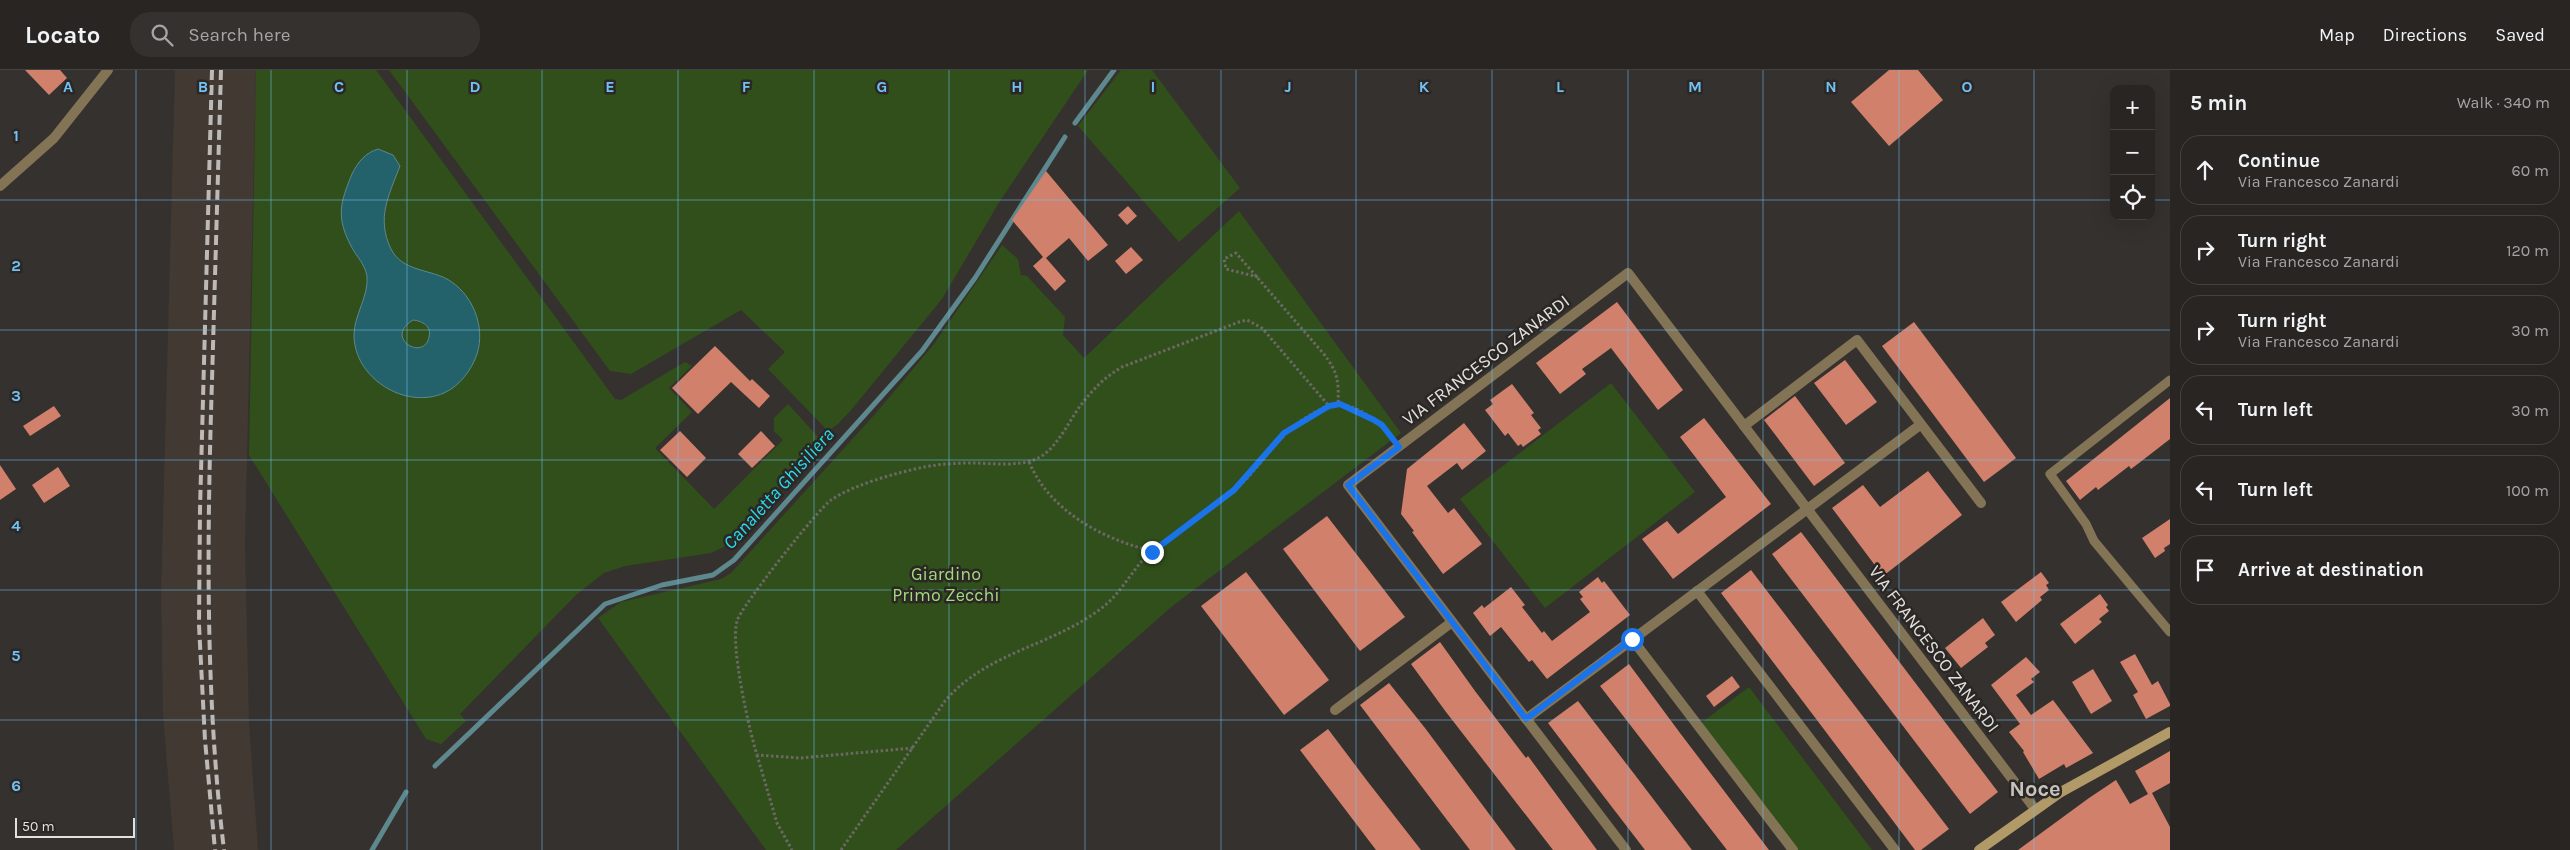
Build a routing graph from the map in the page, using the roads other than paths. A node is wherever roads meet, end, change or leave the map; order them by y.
1 (108, 70) edge
2 (0, 186) edge
3 (2170, 380) edge
4 (1920, 424) junction
5 (1744, 426) junction
6 (1981, 503) dead end
7 (1808, 509) junction
8 (1697, 591) junction
9 (1452, 622) junction
10 (2170, 632) edge
11 (1632, 639) junction
12 (1335, 710) dead end
13 (1526, 719) junction
14 (2170, 732) edge
15 (2035, 810) junction
16 (1626, 850) edge
17 (1792, 850) edge
18 (1895, 850) edge
19 (1980, 850) edge

1 - 2 street
3 - 10 lane
4 - 5 street
4 - 6 street
4 - 7 street
5 - 7 street, VIA FRANCESCO ZANARDI
5 - 9 street, VIA FRANCESCO ZANARDI
7 - 8 street
7 - 15 street, VIA FRANCESCO ZANARDI
8 - 11 street
8 - 18 street
9 - 12 street
9 - 13 street, VIA FRANCESCO ZANARDI
11 - 13 street
11 - 17 street
13 - 16 street, VIA FRANCESCO ZANARDI
14 - 15 main road
15 - 19 main road

